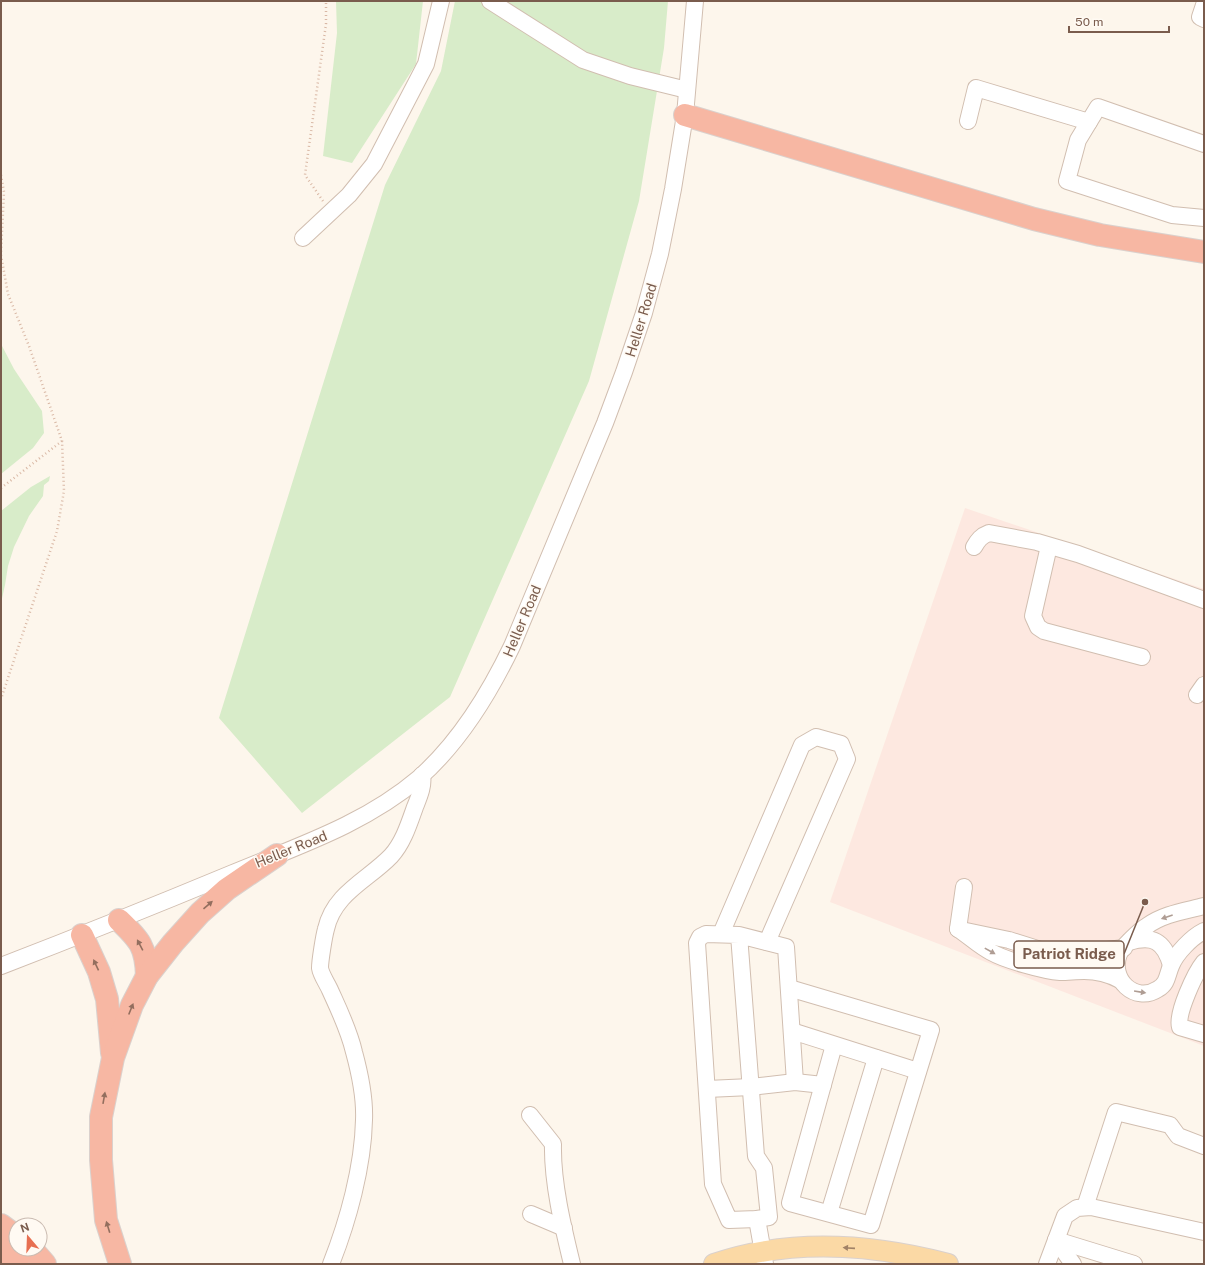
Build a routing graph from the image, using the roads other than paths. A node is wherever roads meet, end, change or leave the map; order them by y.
1 (441, 1) edge
2 (490, 1) edge
3 (695, 1) edge
4 (1204, 5) edge
5 (1204, 19) edge
6 (687, 90) junction
7 (685, 115) junction
8 (968, 121) dead end
9 (1089, 122) junction
10 (1204, 144) edge
11 (1204, 218) edge
12 (303, 238) dead end
13 (1204, 252) edge
14 (1049, 546) junction
15 (974, 548) dead end
16 (1204, 600) edge
17 (1142, 656) dead end
18 (422, 775) junction
19 (277, 855) junction
20 (964, 887) dead end
21 (1204, 906) edge
22 (119, 920) junction
23 (958, 929) junction
24 (1204, 931) edge
25 (721, 934) junction
26 (82, 935) junction
27 (739, 935) junction
28 (767, 942) junction
29 (1126, 945) junction
30 (1204, 962) edge
31 (1, 966) edge
32 (148, 976) junction
33 (1167, 977) junction
34 (1120, 980) junction
35 (789, 988) junction
36 (1187, 995) junction
37 (792, 1031) junction
38 (1204, 1034) edge
39 (834, 1045) junction
40 (112, 1058) junction
41 (876, 1058) junction
42 (918, 1071) junction
43 (795, 1082) junction
44 (823, 1085) junction
45 (751, 1087) junction
46 (706, 1089) junction
47 (530, 1115) dead end
48 (1204, 1146) edge
49 (1085, 1207) junction
50 (829, 1213) junction
51 (531, 1214) dead end
52 (757, 1219) junction
53 (564, 1228) junction
54 (1204, 1232) edge
55 (1056, 1240) junction
56 (1, 1249) edge
57 (764, 1257) edge
58 (18, 1264) edge
59 (120, 1264) edge
60 (331, 1264) edge
61 (572, 1264) edge
62 (714, 1264) edge
63 (948, 1264) edge
64 (1047, 1264) edge
65 (1073, 1264) edge
66 (1134, 1264) edge

1 - 12 street
2 - 6 street
3 - 6 street, Heller Road
4 - 5 street
6 - 7 street, Heller Road
7 - 13 highway
7 - 18 street, Heller Road
8 - 9 street
9 - 10 street
9 - 11 street
14 - 15 street
14 - 16 street
14 - 17 street
18 - 19 street, Heller Road
18 - 60 street
19 - 22 street, Heller Road
32 -> 19 highway
20 - 23 street
21 -> 29 street
22 - 26 street, Heller Road
32 -> 22 highway
23 - 29 street
23 -> 34 street
24 - 33 street
25 - 27 street
25 - 28 street
25 - 46 street
26 - 31 street, Heller Road
40 -> 26 highway
27 - 28 street
27 - 45 street
28 - 35 street
29 - 33 street
29 - 34 street
30 - 36 street
40 -> 32 highway
34 -> 33 street
33 - 36 street
35 - 37 street
35 - 42 street
36 - 38 street
37 - 39 street
37 - 43 street
39 - 41 street
39 - 44 street
59 -> 40 highway
41 - 42 street
41 - 50 street
42 - 50 street
43 - 44 street
43 - 45 street
44 - 50 street
45 - 46 street
45 - 52 street
46 - 52 street
47 - 53 street
48 - 49 street
49 - 54 street
49 - 55 street
51 - 53 street
52 - 57 street
53 - 61 street
55 - 64 street
55 - 65 street
55 - 66 street
56 - 58 highway
57 - 62 main road
63 -> 57 main road

